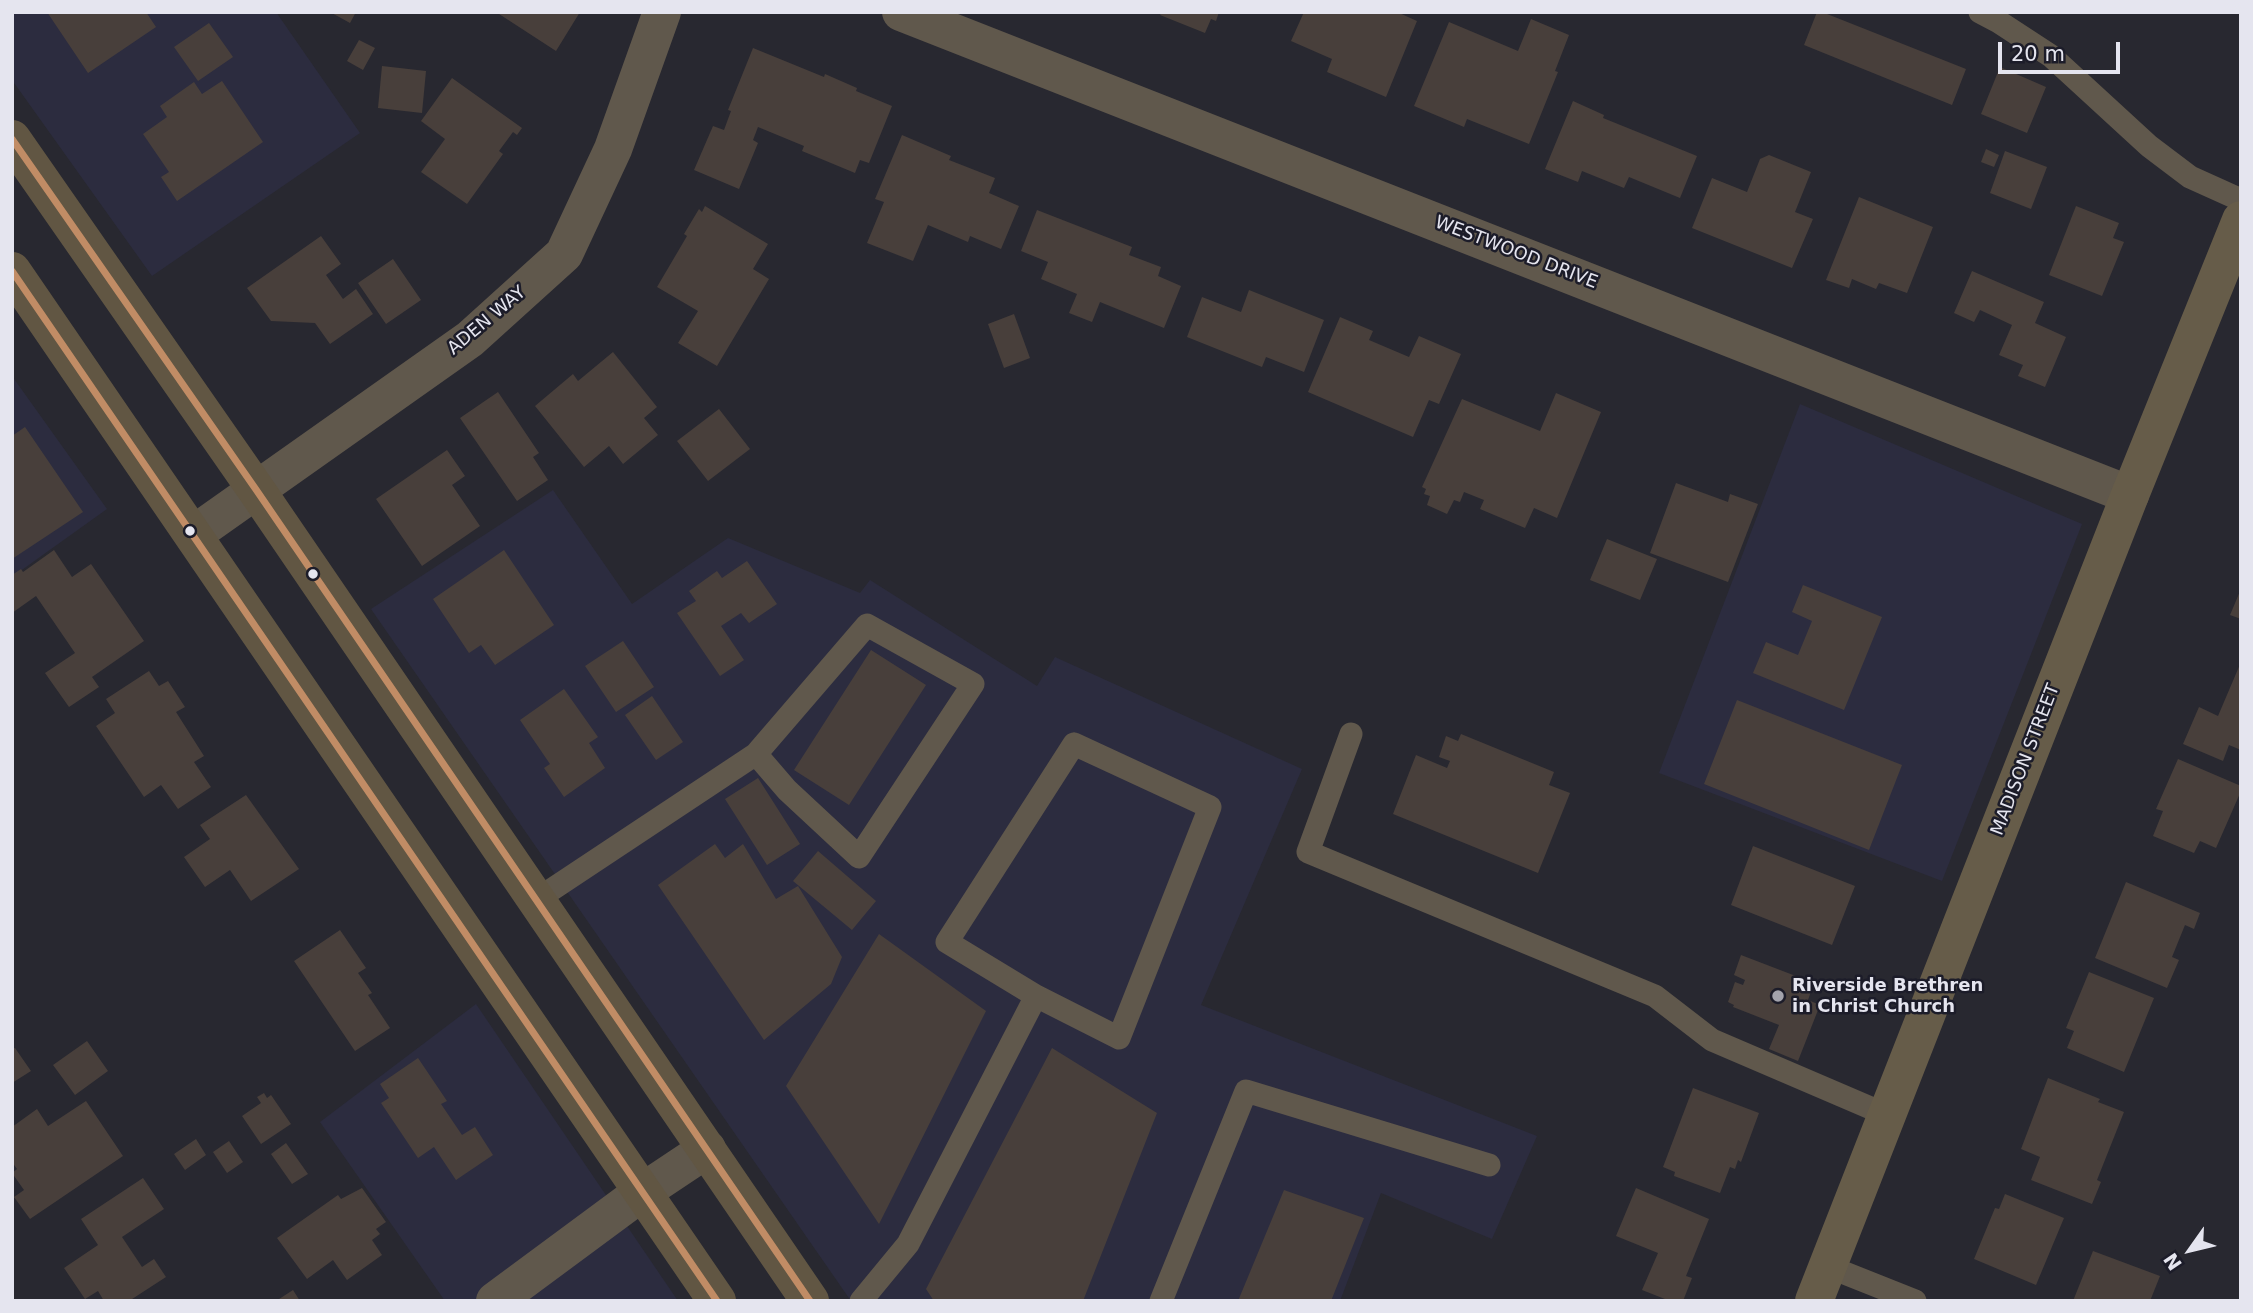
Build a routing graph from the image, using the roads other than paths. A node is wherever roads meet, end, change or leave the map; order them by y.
1 (662, 12) edge
2 (901, 12) edge
3 (1980, 12) edge
4 (12, 139) edge
5 (2241, 200) edge
6 (2241, 220) edge
7 (12, 271) edge
8 (257, 491) junction
9 (2130, 495) junction
10 (194, 534) junction
11 (1351, 734) dead end
12 (756, 754) junction
13 (536, 900) junction
14 (1036, 996) junction
15 (1887, 1115) junction
16 (707, 1149) junction
17 (1489, 1165) dead end
18 (642, 1194) junction
19 (1821, 1284) edge
20 (495, 1301) edge
21 (717, 1301) edge
22 (810, 1301) edge
23 (861, 1301) edge
24 (1161, 1301) edge
25 (1915, 1301) edge

1 - 8 street, ADEN WAY
2 - 9 street, WESTWOOD DRIVE
3 - 5 lane
4 - 8 main road
6 - 9 main road, MADISON STREET
7 - 10 main road
8 - 10 street, ADEN WAY
8 - 13 main road
9 - 15 main road, MADISON STREET
10 - 18 main road
11 - 15 lane
12 - 12 lane
12 - 13 lane
13 - 16 main road
14 - 14 lane
14 - 23 lane
15 - 19 main road, MADISON STREET
16 - 18 street
16 - 22 main road
17 - 24 lane
18 - 20 street
18 - 21 main road
19 - 25 lane

